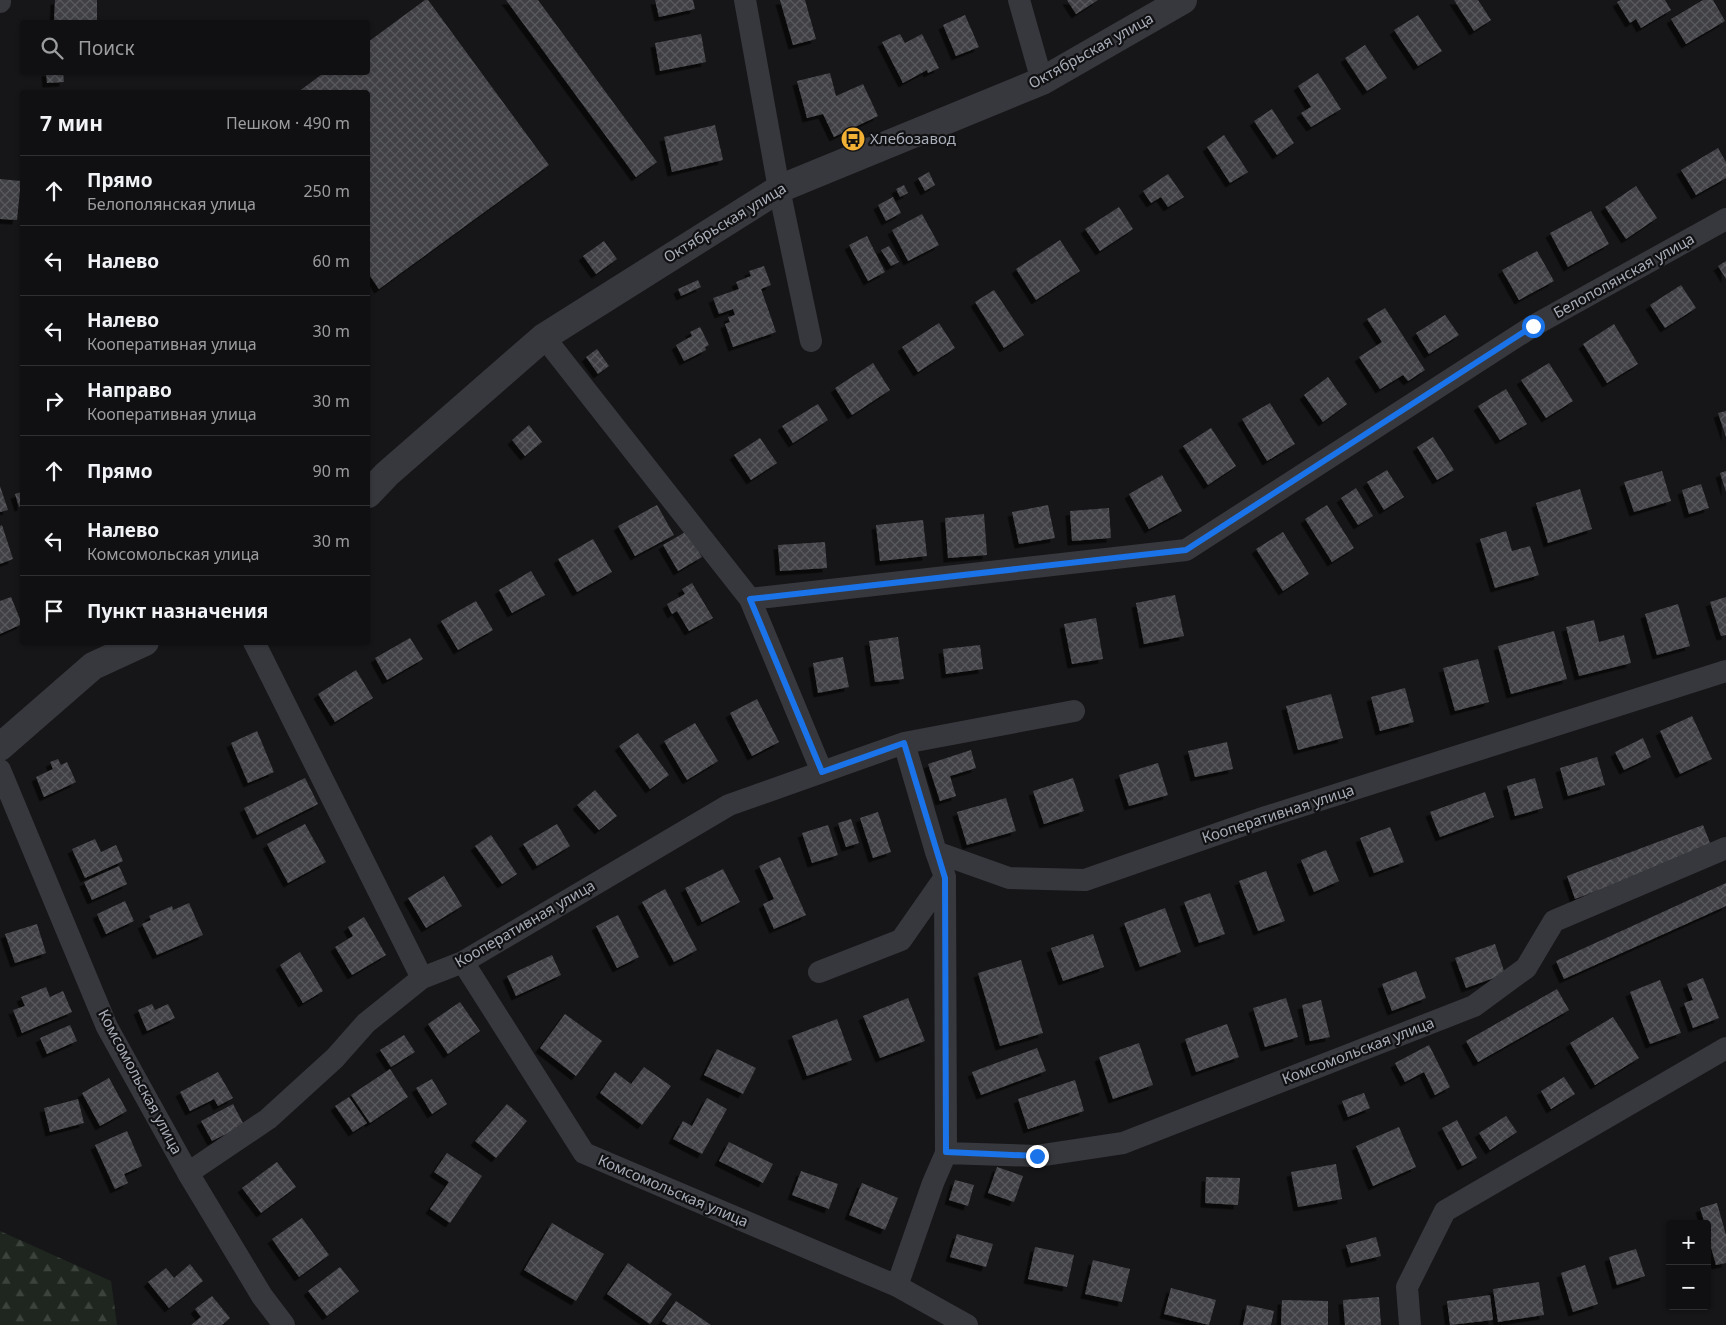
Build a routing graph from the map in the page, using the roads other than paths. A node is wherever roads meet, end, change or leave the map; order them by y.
1 (745, 0) edge
2 (1019, 0) edge
3 (1183, 0) edge
4 (1042, 81) junction
5 (779, 189) junction
6 (1726, 220) edge
7 (544, 337) junction
8 (811, 341) dead end
9 (370, 492) edge
10 (750, 599) junction
11 (138, 645) edge
12 (256, 645) edge
13 (1726, 671) edge
14 (1074, 711) dead end
15 (904, 743) junction
16 (0, 747) edge
17 (0, 770) edge
18 (822, 772) junction
19 (1726, 848) edge
20 (936, 852) junction
21 (945, 878) junction
22 (462, 962) junction
23 (819, 972) dead end
24 (422, 978) junction
25 (1726, 1048) edge
26 (946, 1152) junction
27 (188, 1172) junction
28 (897, 1286) junction
29 (284, 1325) edge
30 (967, 1325) edge
31 (1410, 1325) edge

1 - 5 street
2 - 4 street
3 - 4 street, Октябрьская улица
4 - 5 street, Октябрьская улица
5 - 7 street, Октябрьская улица
5 - 8 street
6 - 10 street, Белополянская улица
7 - 9 street, Октябрьская улица
7 - 10 street
10 - 18 street
11 - 16 street
12 - 24 street
13 - 20 street, Кооперативная улица
14 - 15 street, Кооперативная улица
15 - 18 street, Кооперативная улица
15 - 20 street
17 - 27 street, Комсомольская улица
18 - 22 street, Кооперативная улица
19 - 26 street, Комсомольская улица
20 - 21 street
21 - 23 street
21 - 26 street
22 - 24 street, Кооперативная улица
22 - 28 street, Комсомольская улица
24 - 27 street, Кооперативная улица
25 - 31 street
26 - 28 street
27 - 29 street, Комсомольская улица
28 - 30 street, Комсомольская улица

